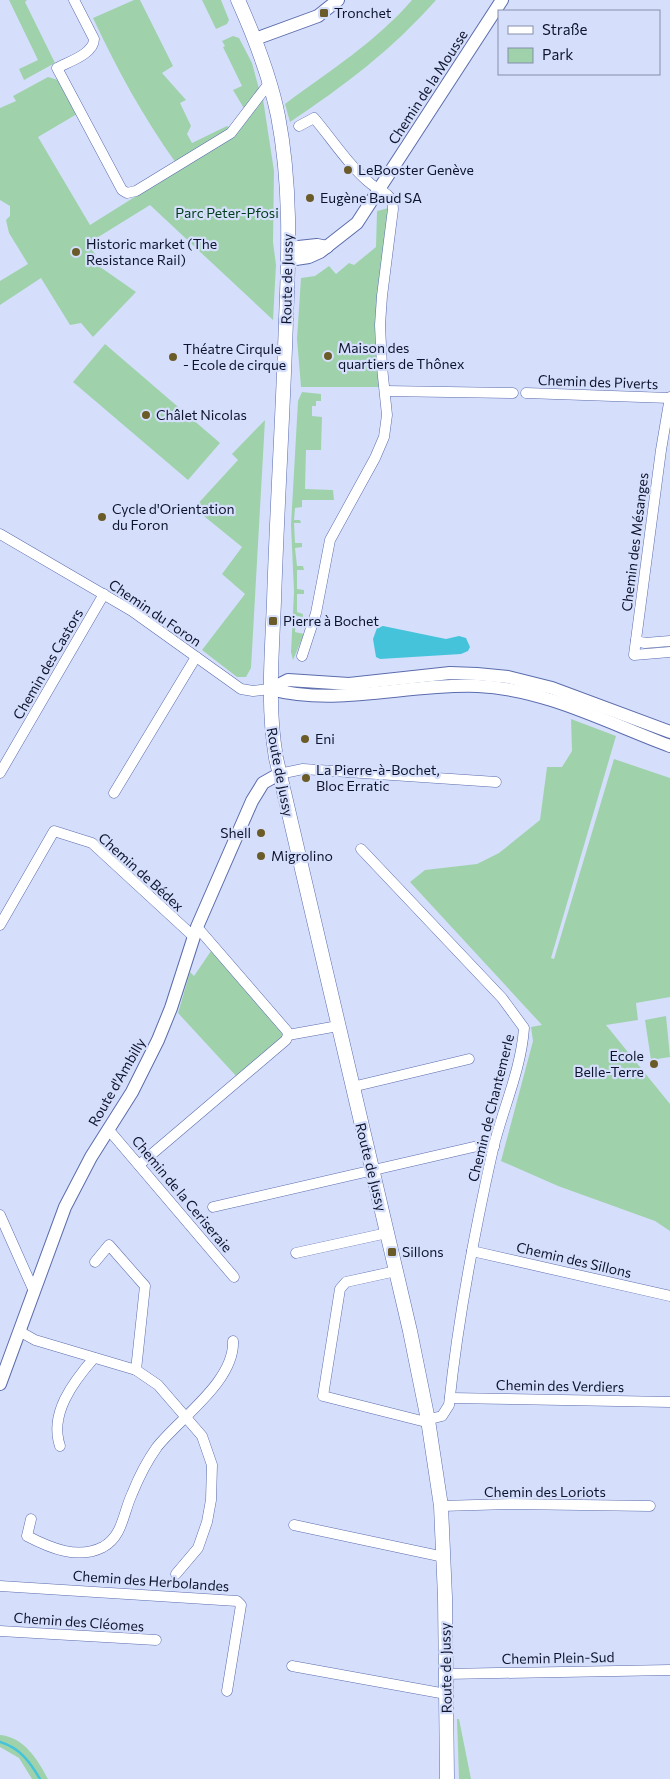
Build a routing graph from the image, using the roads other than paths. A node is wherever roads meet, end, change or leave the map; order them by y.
1 (74, 0) edge
2 (238, 0) edge
3 (338, 0) edge
4 (502, 0) edge
5 (255, 39) junction
6 (270, 82) junction
7 (299, 126) dead end
8 (380, 190) junction
9 (289, 254) junction
10 (384, 391) junction
11 (513, 393) dead end
12 (526, 393) dead end
13 (670, 398) edge
14 (0, 535) edge
15 (104, 594) junction
16 (636, 641) junction
17 (670, 641) edge
18 (670, 652) edge
19 (302, 656) dead end
20 (196, 657) junction
21 (270, 688) junction
22 (670, 732) edge
23 (670, 746) edge
24 (0, 773) edge
25 (279, 774) junction
26 (496, 782) dead end
27 (114, 793) dead end
28 (361, 849) dead end
29 (0, 924) edge
30 (195, 932) junction
31 (338, 1026) junction
32 (288, 1035) junction
33 (469, 1059) dead end
34 (352, 1087) junction
35 (108, 1129) junction
36 (494, 1147) junction
37 (139, 1165) junction
38 (372, 1170) junction
39 (213, 1207) dead end
40 (0, 1215) edge
41 (387, 1233) junction
42 (472, 1251) junction
43 (296, 1253) dead end
44 (95, 1262) dead end
45 (396, 1271) junction
46 (234, 1277) dead end
47 (33, 1289) junction
48 (670, 1296) edge
49 (19, 1332) junction
50 (233, 1342) dead end
51 (94, 1358) junction
52 (136, 1370) junction
53 (0, 1384) edge
54 (450, 1398) junction
55 (670, 1402) edge
56 (186, 1416) junction
57 (428, 1420) junction
58 (60, 1446) dead end
59 (441, 1506) junction
60 (650, 1506) dead end
61 (31, 1519) dead end
62 (294, 1525) dead end
63 (444, 1557) junction
64 (176, 1574) dead end
65 (0, 1586) edge
66 (0, 1631) edge
67 (156, 1640) dead end
68 (292, 1666) dead end
69 (670, 1670) edge
70 (446, 1674) junction
71 (227, 1690) dead end
72 (446, 1694) junction
73 (447, 1779) edge

1 - 6 street
2 - 5 main road, Route de Jussy
3 - 5 street
4 - 8 street, Chemin de la Mousse
5 - 6 main road, Route de Jussy
6 - 9 main road, Route de Jussy
7 - 8 street
8 - 9 street, Chemin de la Mousse
8 - 10 street
9 - 21 main road, Route de Jussy
10 - 11 street
10 - 19 street
12 - 13 street, Chemin des Piverts
13 - 16 street, Chemin des Mésanges
14 - 15 street, Chemin du Foron
15 - 20 street, Chemin du Foron
15 - 24 street, Chemin des Castors
16 - 17 street
16 - 18 street
20 - 21 street, Chemin du Foron
20 - 27 street
21 - 22 street
21 - 23 street
21 - 25 main road, Route de Jussy
25 - 26 street
25 - 30 street, Route d'Ambilly
25 - 31 main road, Route de Jussy
28 - 36 street, Chemin de Chantemerle
29 - 30 street, Chemin de Bédex
30 - 32 street
30 - 35 street, Route d'Ambilly
31 - 32 street
31 - 34 main road, Route de Jussy
32 - 37 street
33 - 34 street
34 - 38 main road, Route de Jussy
35 - 37 street, Chemin de la Ceriseraie
35 - 47 street, Route d'Ambilly
36 - 38 street
36 - 42 street, Chemin de Chantemerle
37 - 46 street, Chemin de la Ceriseraie
38 - 39 street
38 - 41 main road, Route de Jussy
40 - 47 street
41 - 43 street
41 - 45 main road, Route de Jussy
42 - 48 street, Chemin des Sillons
42 - 54 street, Chemin de Chantemerle
44 - 52 street
45 - 57 main road, Route de Jussy
45 - 57 street
47 - 49 street, Route d'Ambilly
49 - 51 street
49 - 53 street, Route d'Ambilly
50 - 56 street
51 - 52 street
51 - 58 street
52 - 56 street
54 - 55 street, Chemin des Verdiers
54 - 57 street, Chemin de Chantemerle
56 - 61 street
56 - 64 street
57 - 59 main road, Route de Jussy
59 - 60 street, Chemin des Loriots
59 - 63 main road, Route de Jussy
62 - 63 street
63 - 70 main road, Route de Jussy
65 - 71 street, Chemin des Herbolandes
66 - 67 street, Chemin des Cléomes
68 - 72 street
69 - 70 street, Chemin Plein-Sud
70 - 72 main road, Route de Jussy
72 - 73 main road, Route de Jussy

